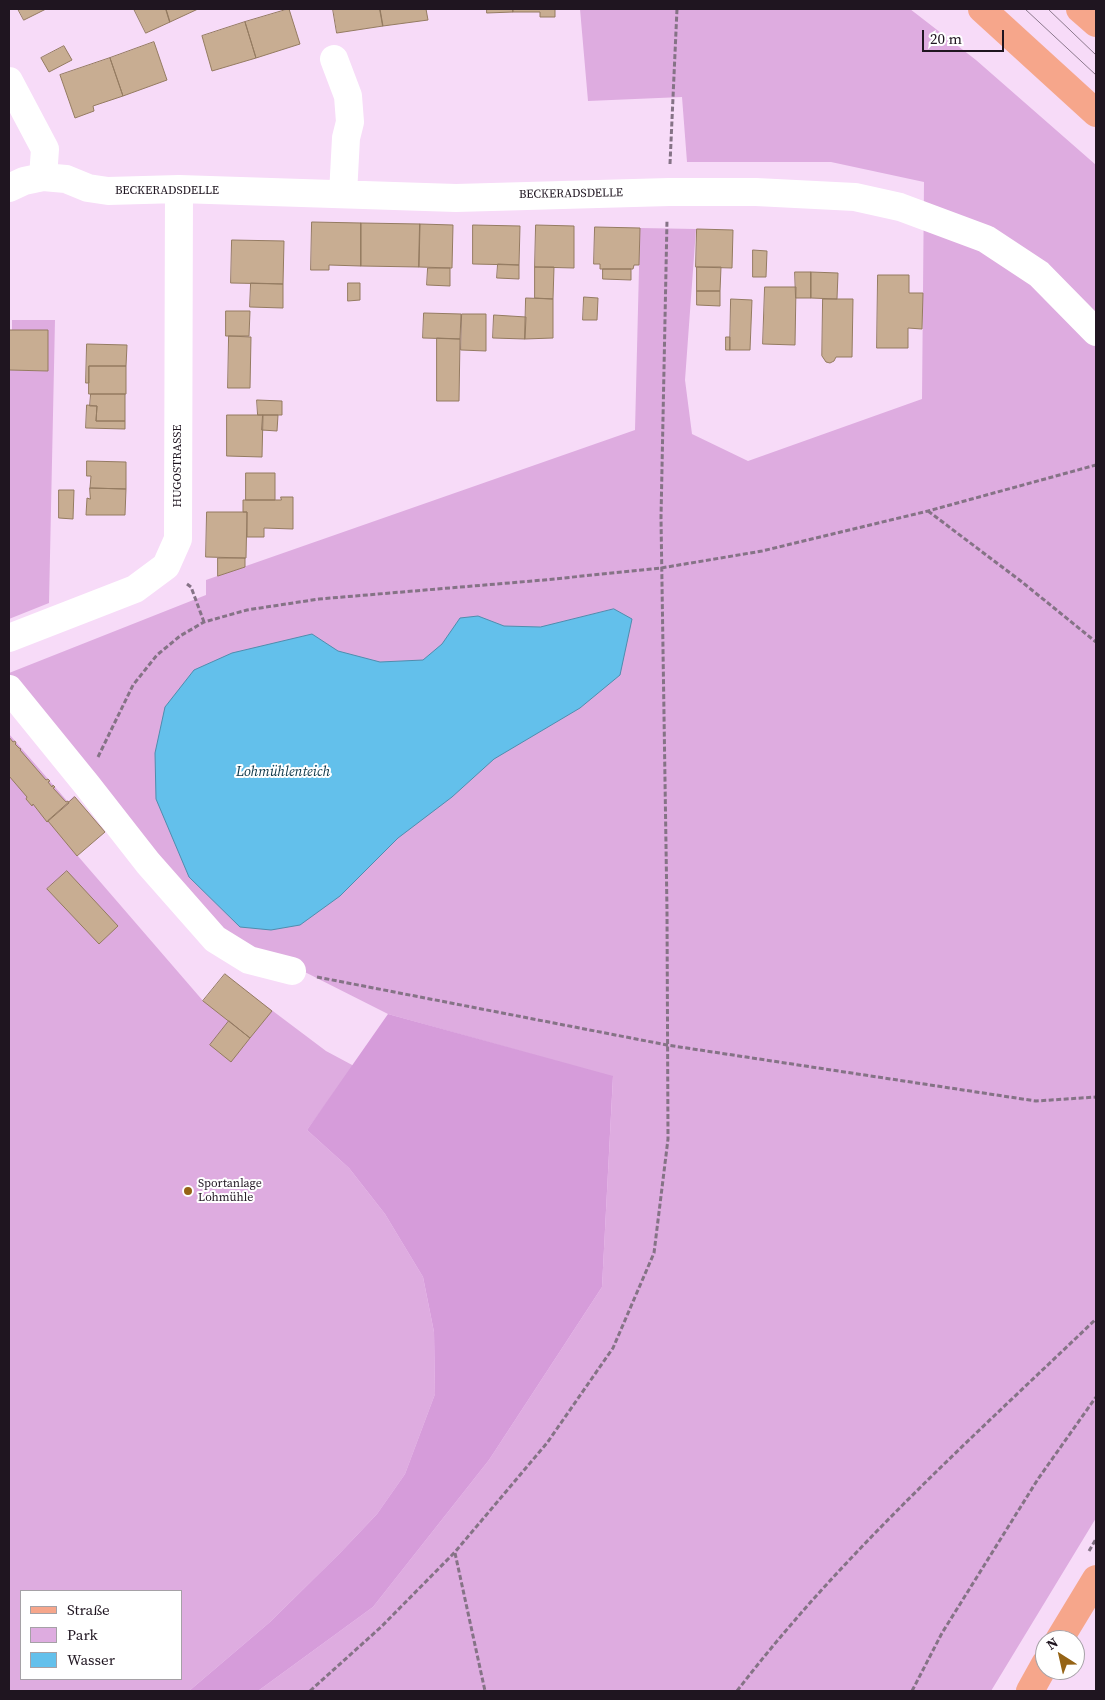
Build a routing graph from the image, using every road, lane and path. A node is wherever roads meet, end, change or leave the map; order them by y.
1 (676, 9) edge
2 (982, 9) edge
3 (1080, 9) edge
4 (1096, 23) edge
5 (334, 59) dead end
6 (9, 81) edge
7 (1096, 113) edge
8 (43, 177) junction
9 (9, 188) edge
10 (180, 190) junction
11 (669, 192) junction
12 (343, 194) junction
13 (1096, 332) edge
14 (1096, 465) edge
15 (928, 511) junction
16 (166, 566) junction
17 (661, 568) junction
18 (204, 622) junction
19 (9, 638) edge
20 (1096, 642) edge
21 (9, 689) edge
22 (88, 785) junction
23 (292, 971) joint
24 (667, 1045) junction
25 (1096, 1097) edge
26 (1096, 1319) edge
27 (1096, 1396) edge
28 (455, 1552) junction
29 (1096, 1579) edge
30 (1065, 1630) edge
31 (1036, 1680) edge
32 (310, 1691) edge
33 (485, 1691) edge
34 (736, 1691) edge
35 (912, 1691) edge
36 (1030, 1691) edge

1 - 11 path
2 - 7 main road
3 - 4 main road
5 - 12 street
6 - 8 street
8 - 9 street, BECKERADSDELLE
8 - 10 street, BECKERADSDELLE
10 - 12 street, BECKERADSDELLE
10 - 16 street, HUGOSTRASSE
11 - 12 street, BECKERADSDELLE
11 - 13 street, BECKERADSDELLE
11 - 17 path
14 - 15 path
15 - 17 path
15 - 20 path
16 - 18 path
16 - 19 street, HUGOSTRASSE
17 - 18 path
17 - 24 path
18 - 22 path
21 - 22 street
22 - 23 street
23 - 24 path
24 - 25 path
24 - 28 path
26 - 34 path
27 - 35 path
28 - 32 path
28 - 33 path
29 - 30 main road
31 - 36 main road

